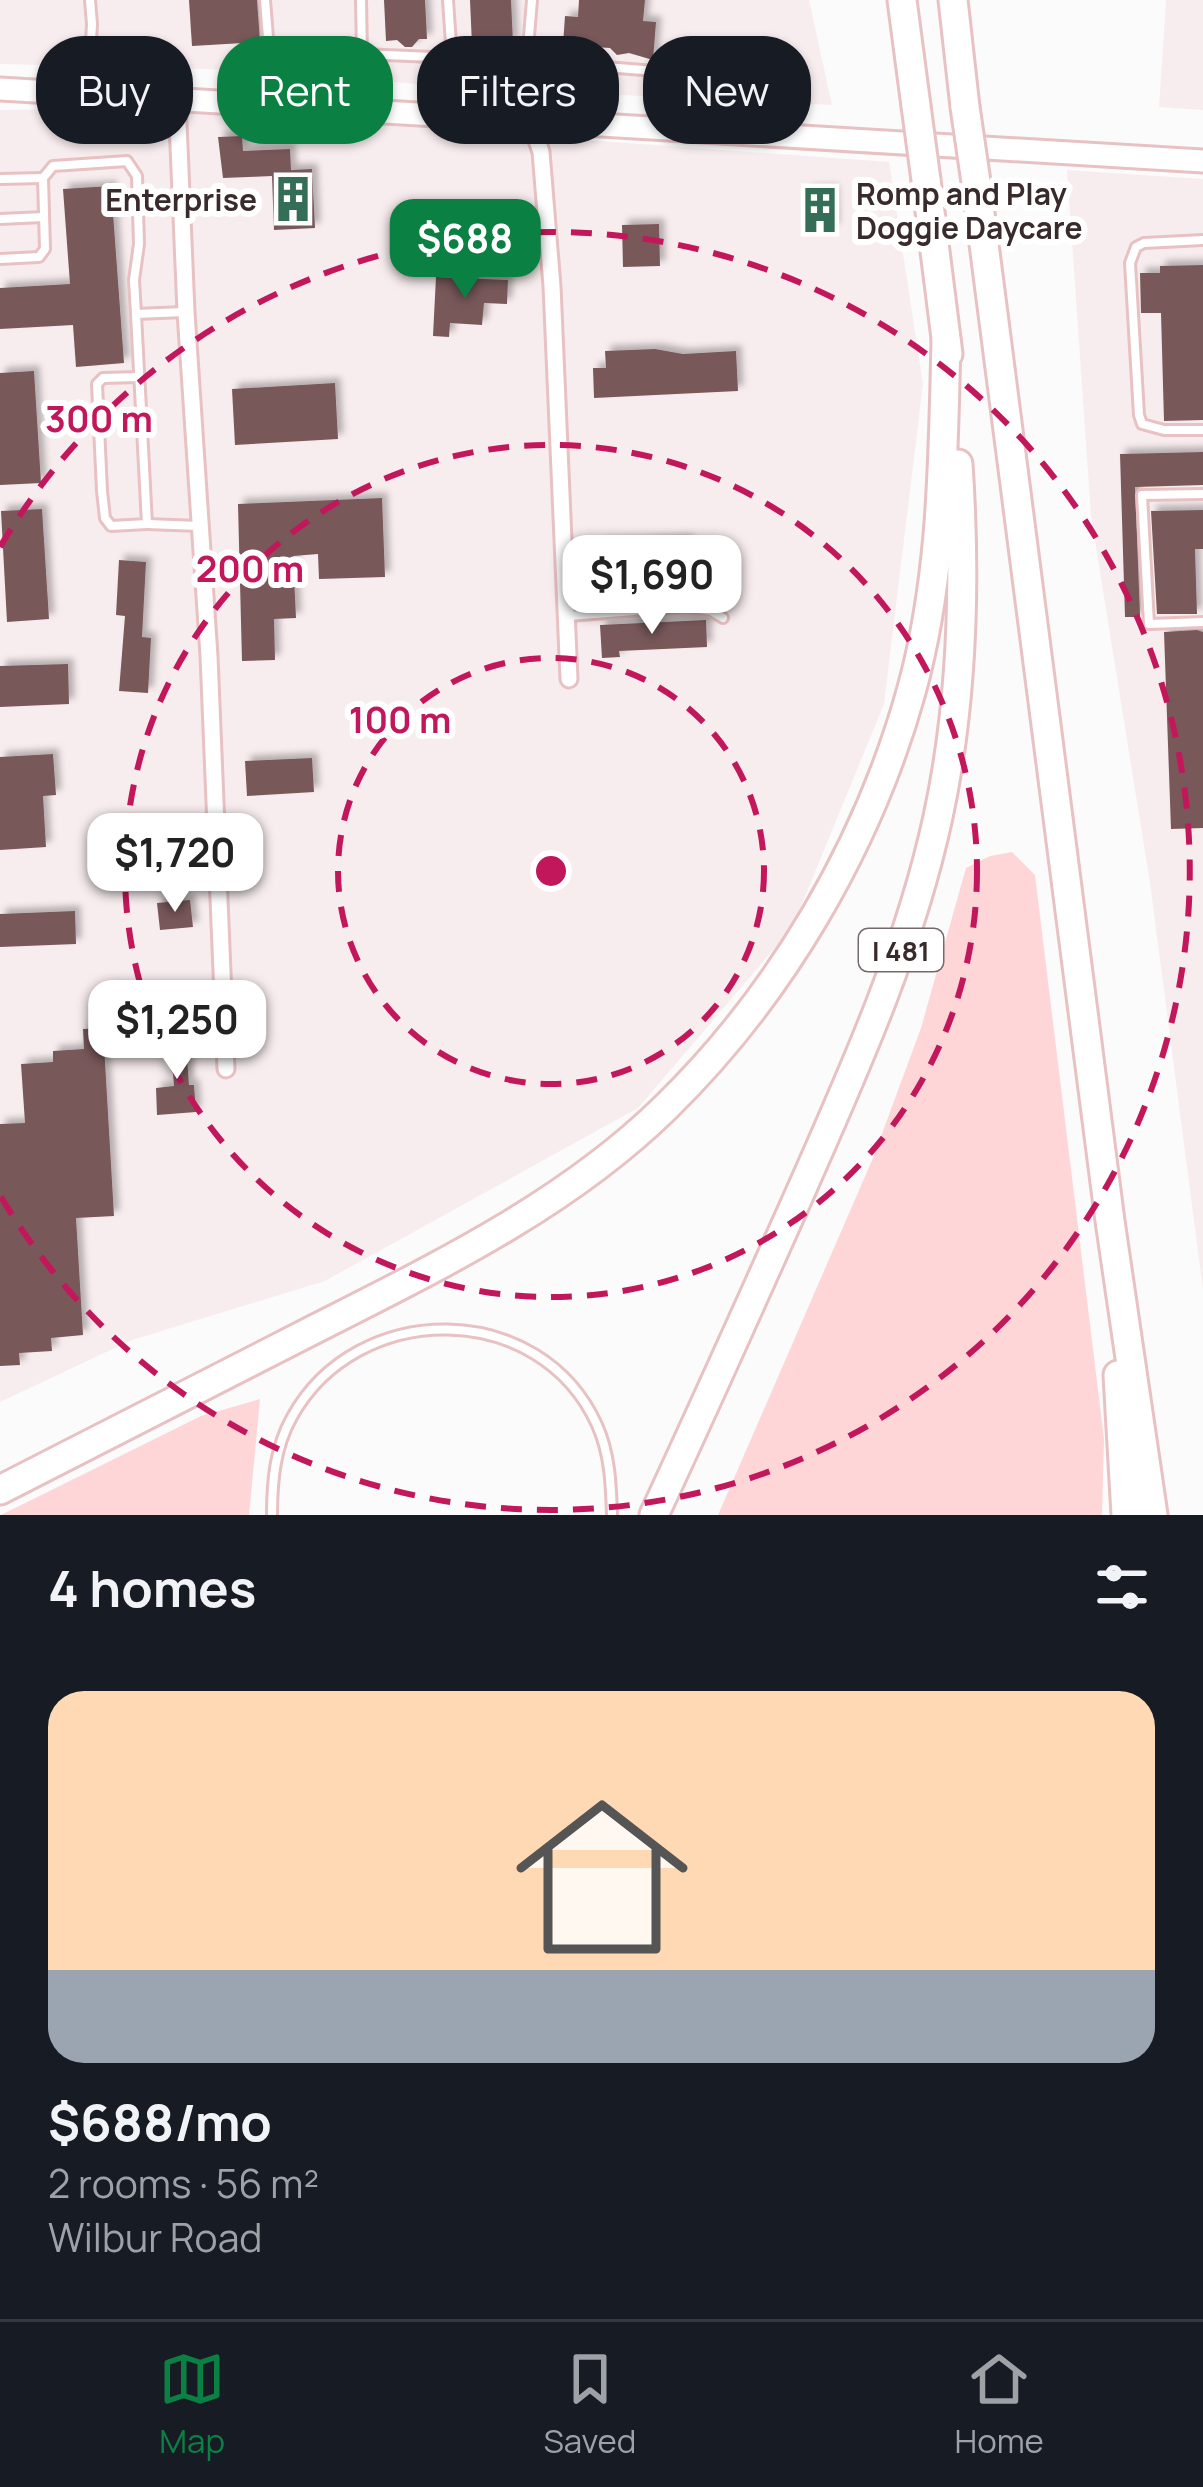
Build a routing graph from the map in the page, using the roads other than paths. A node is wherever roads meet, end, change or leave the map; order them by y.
1 (90, 0) edge
2 (266, 0) edge
3 (362, 0) edge
4 (448, 0) edge
5 (532, 0) edge
6 (902, 0) edge
7 (953, 0) edge
8 (91, 36) edge
9 (268, 36) edge
10 (362, 36) edge
11 (450, 36) edge
12 (529, 36) edge
13 (0, 89) edge
14 (36, 91) edge
15 (811, 137) edge
16 (179, 144) edge
17 (538, 144) edge
18 (1203, 160) edge
19 (43, 178) junction
20 (0, 179) edge
21 (44, 218) junction
22 (0, 219) edge
23 (1203, 240) edge
24 (0, 259) edge
25 (186, 312) junction
26 (136, 314) junction
27 (946, 341) junction
28 (139, 377) junction
29 (1203, 430) edge
30 (1203, 494) edge
31 (147, 524) junction
32 (199, 526) junction
33 (566, 616) junction
34 (723, 618) dead end
35 (1203, 622) edge
36 (569, 679) dead end
37 (226, 1069) dead end
38 (1110, 1221) junction
39 (0, 1490) edge
40 (272, 1515) edge
41 (612, 1515) edge
42 (654, 1515) edge
43 (1126, 1515) edge
44 (1154, 1515) edge

1 - 8 lane
2 - 9 lane
3 - 10 lane
4 - 11 lane
5 - 12 lane
6 - 27 highway, I 481, bridge
7 - 38 highway, bridge
13 - 14 main road
15 - 18 main road
16 - 25 street
17 - 33 street
19 - 20 lane
19 - 21 lane
19 - 26 lane
21 - 22 lane
21 - 24 lane
23 - 29 lane
25 - 26 lane
25 - 32 street
26 - 28 lane
27 - 39 highway
27 - 42 highway, I 481
28 - 31 lane
28 - 31 lane
30 - 35 lane
31 - 32 lane
32 - 37 street
33 - 34 lane
33 - 36 street
38 - 43 highway
38 - 44 highway
40 - 41 lane

